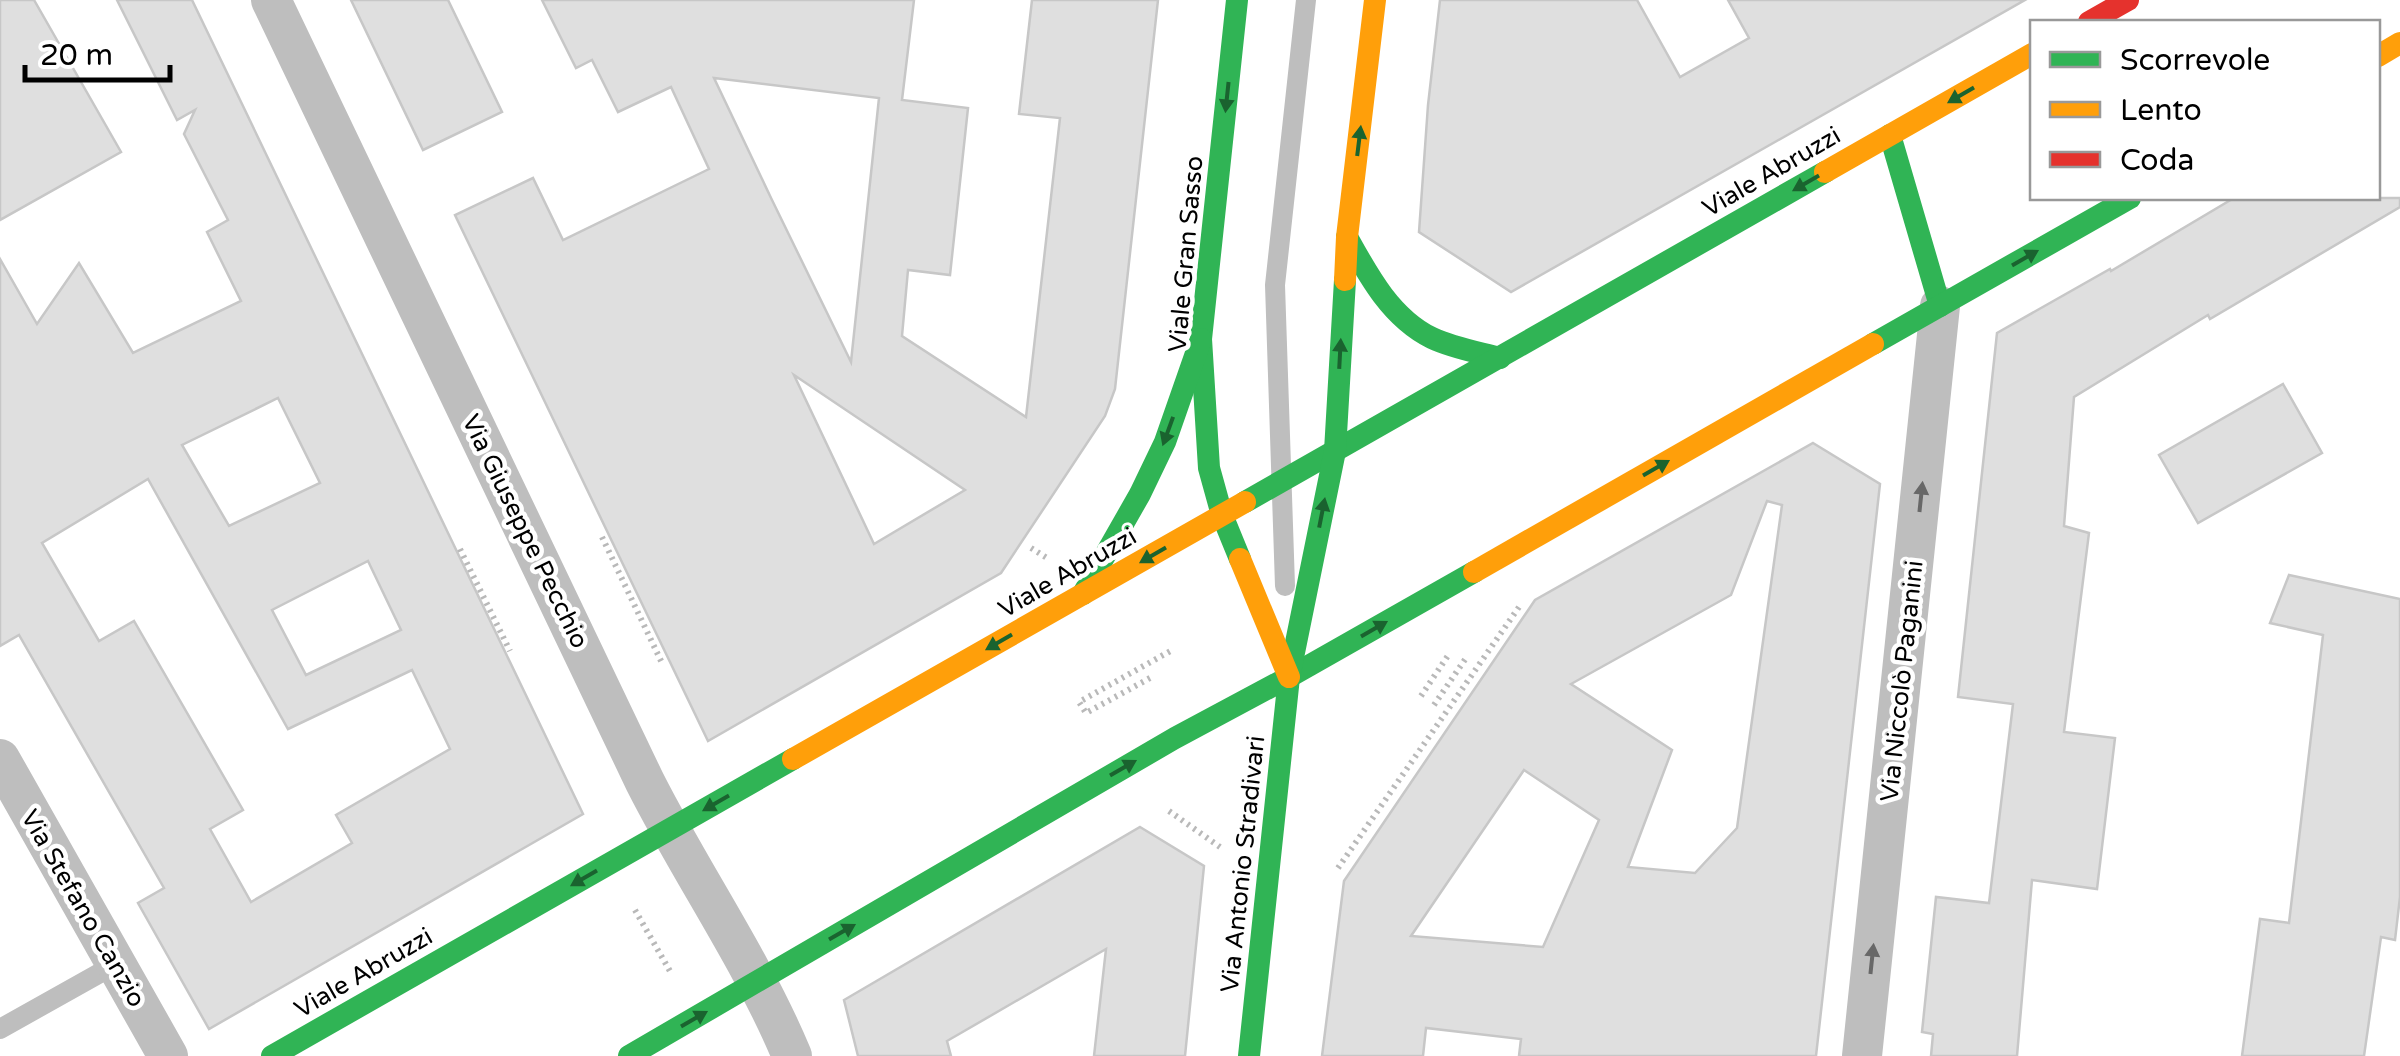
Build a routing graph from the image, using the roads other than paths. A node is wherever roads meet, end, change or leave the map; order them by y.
1 (272, 0) edge
2 (1237, 0) edge
3 (1306, 0) edge
4 (1375, 0) edge
5 (2128, 0) edge
6 (2092, 20) edge
7 (2030, 55) edge
8 (1890, 135) junction
9 (2126, 200) edge
10 (1347, 237) junction
11 (1940, 306) junction
12 (1200, 339) junction
13 (1500, 358) junction
14 (1334, 451) junction
15 (1281, 482) junction
16 (1222, 515) junction
17 (1083, 594) junction
18 (1289, 677) junction
19 (0, 759) edge
20 (669, 830) junction
21 (116, 964) junction
22 (758, 982) junction
23 (0, 1029) edge
24 (168, 1056) edge
25 (272, 1056) edge
26 (629, 1056) edge
27 (792, 1056) edge
28 (1250, 1056) edge
29 (1862, 1056) edge

1 - 20 street, Via Giuseppe Pecchio
2 -> 12 main road, Viale Gran Sasso
3 - 15 lane
10 -> 4 main road
5 - 6 main road
7 -> 8 main road, Viale Abruzzi
8 - 11 main road
8 -> 13 main road, Viale Abruzzi
11 -> 9 main road
10 - 13 main road
14 -> 10 main road
18 -> 11 main road
29 -> 11 street, Via Niccolò Paganini
12 - 16 main road, Viale Gran Sasso
12 -> 17 main road
13 - 14 main road, Viale Abruzzi
14 - 15 main road, Viale Abruzzi
18 -> 14 main road
15 - 16 main road, Viale Abruzzi
15 - 18 lane
16 -> 17 main road, Viale Abruzzi
16 - 18 main road, Viale Gran Sasso
17 -> 20 main road, Viale Abruzzi
22 -> 18 main road
18 - 28 main road, Via Antonio Stradivari
19 - 21 street, Via Stefano Canzio
20 - 22 street, Via Giuseppe Pecchio
20 -> 25 main road, Viale Abruzzi
21 - 23 lane
21 - 24 street, Via Stefano Canzio
26 -> 22 main road
22 - 27 street, Via Giuseppe Pecchio

